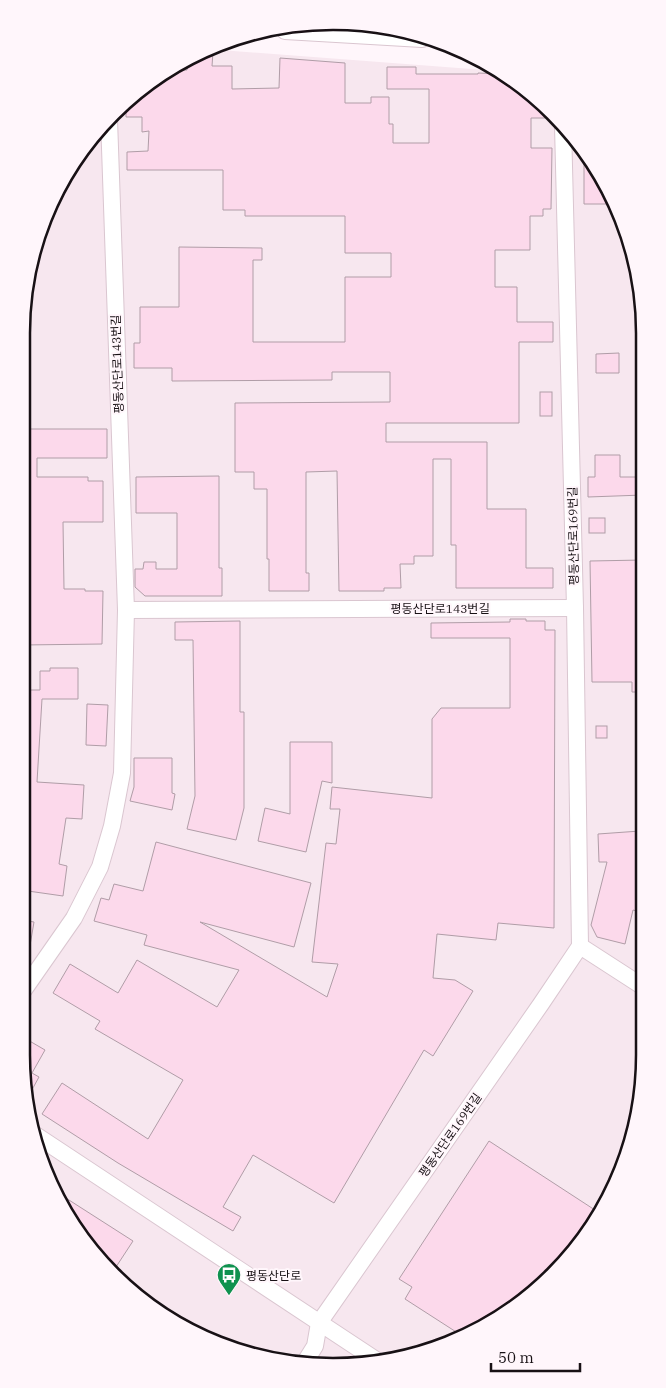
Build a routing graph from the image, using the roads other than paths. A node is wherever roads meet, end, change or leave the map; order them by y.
1 (303, 32) edge
2 (400, 38) edge
3 (109, 129) edge
4 (563, 136) edge
5 (575, 608) junction
6 (126, 610) junction
7 (580, 946) junction
8 (30, 981) edge
9 (636, 983) edge
10 (42, 1139) edge
11 (319, 1323) junction
12 (369, 1355) edge
13 (308, 1357) edge

1 - 2 street
3 - 6 street, 평동산단로143번길
4 - 5 street, 평동산단로169번길
5 - 6 street, 평동산단로143번길
5 - 7 street, 평동산단로169번길
6 - 8 street, 평동산단로143번길
7 - 9 street
7 - 11 street, 평동산단로169번길
10 - 11 street
11 - 12 street
11 - 13 street

